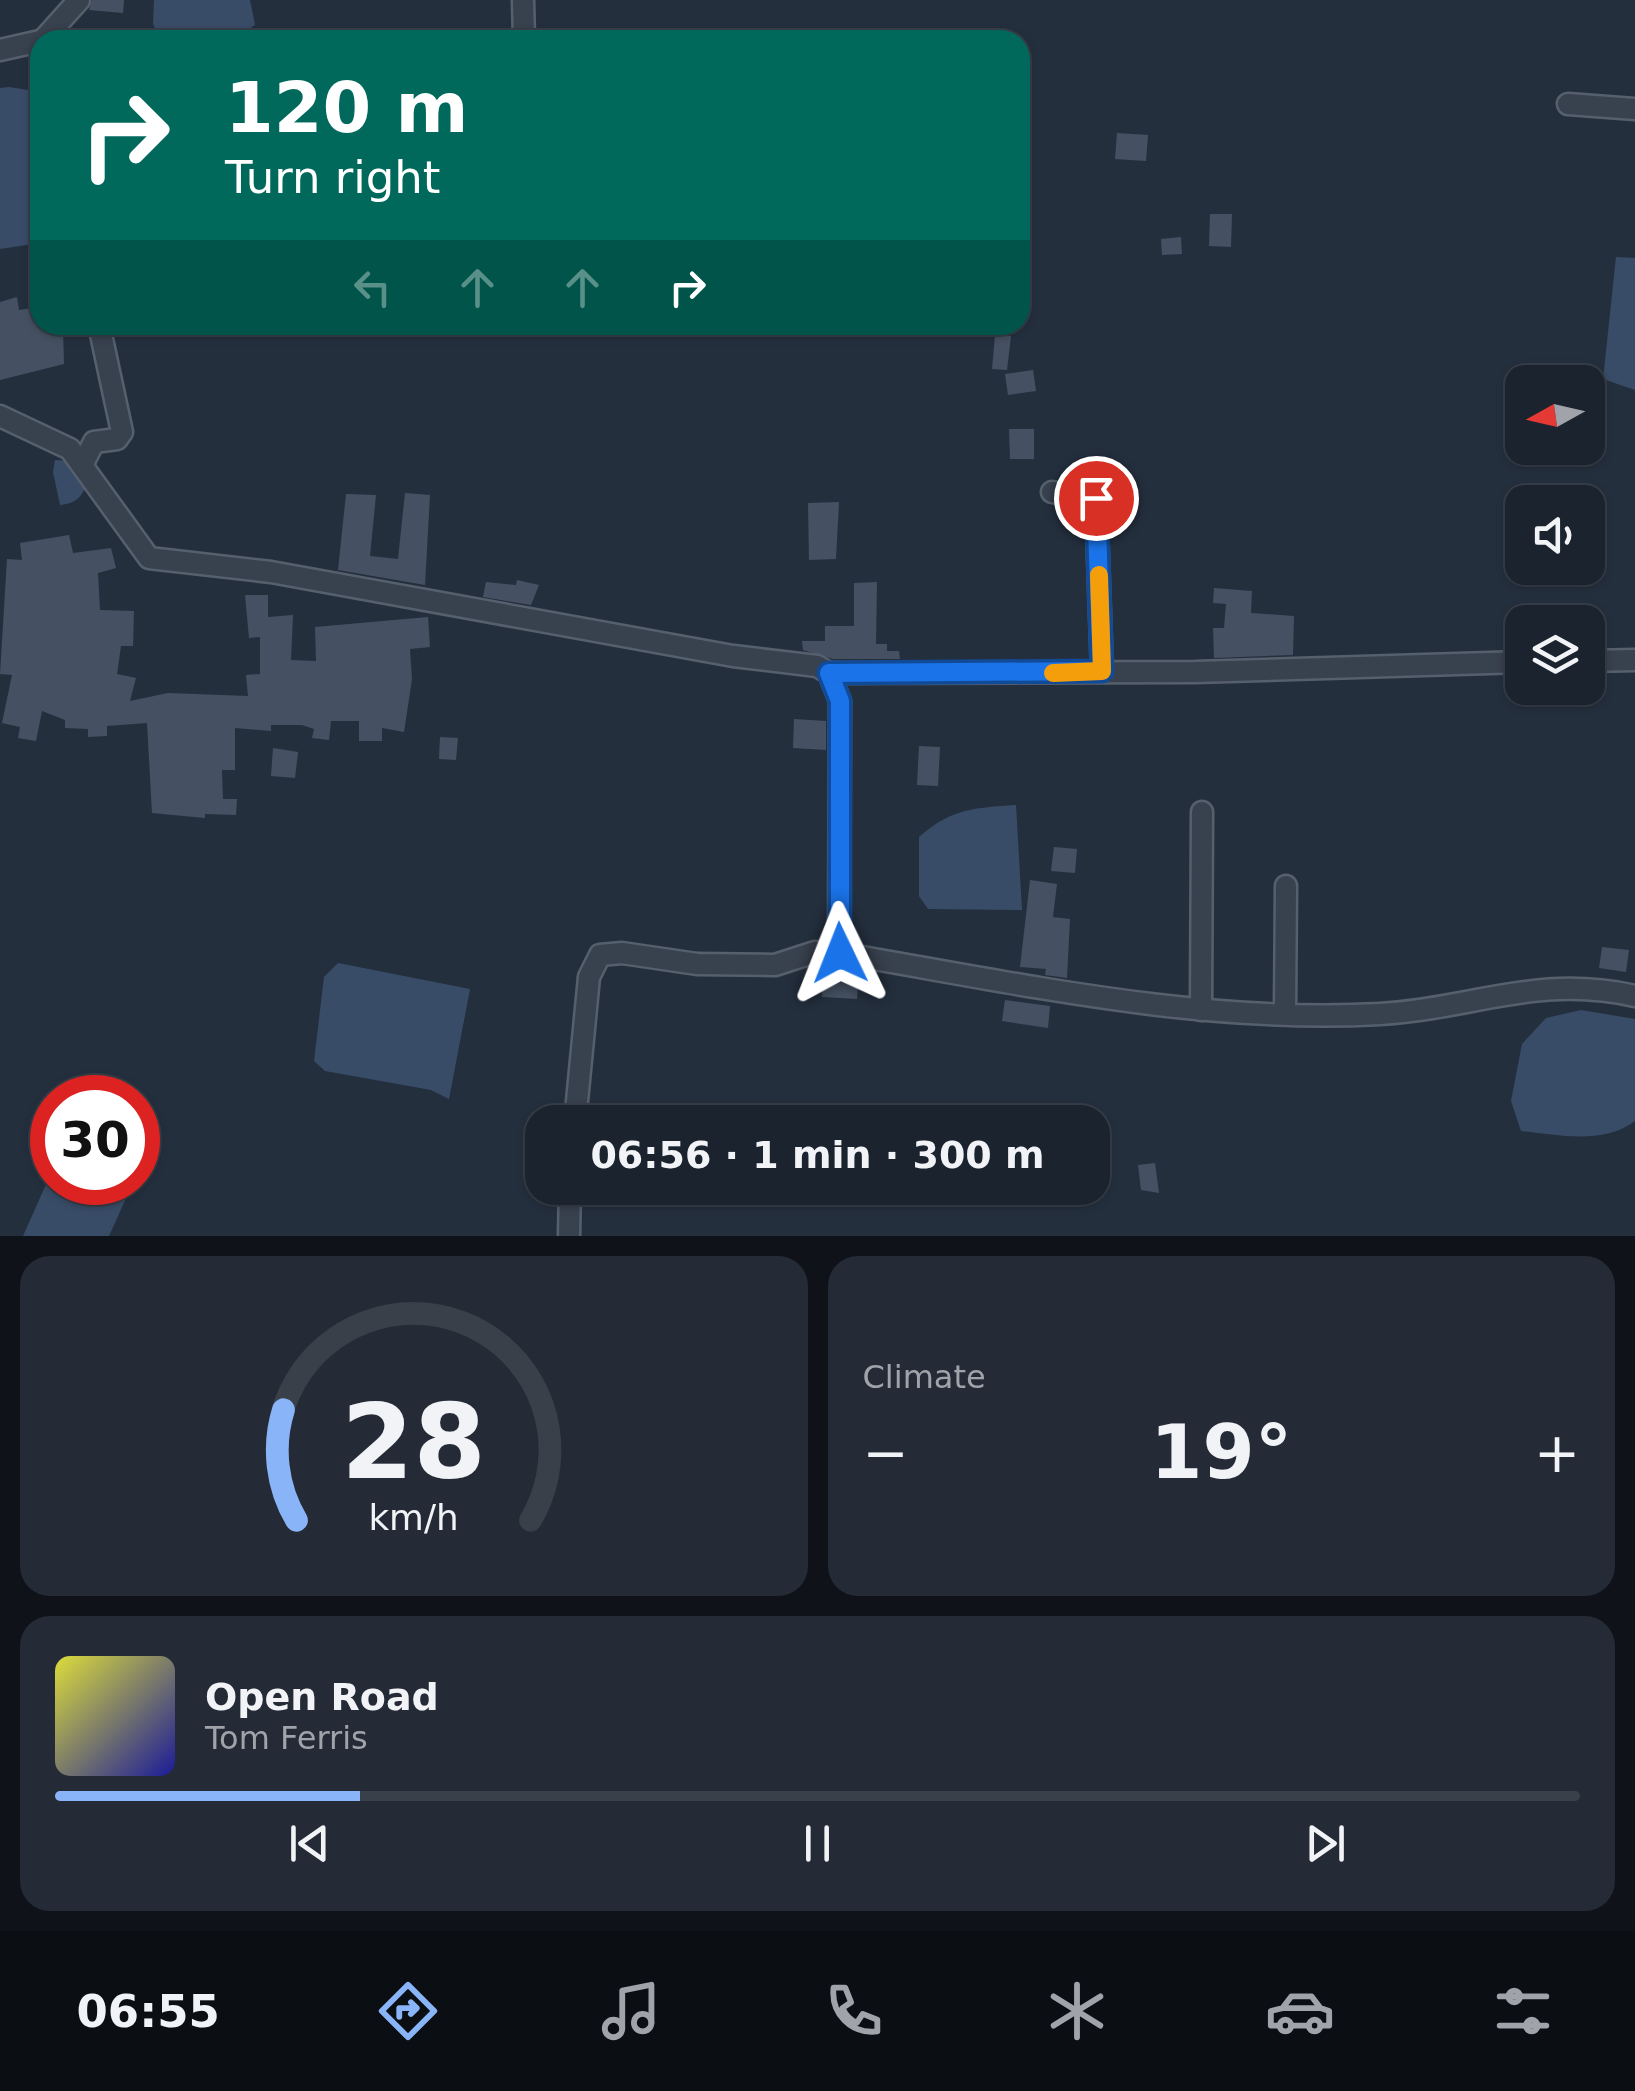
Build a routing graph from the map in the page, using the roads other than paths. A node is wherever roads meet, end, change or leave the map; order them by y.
1 (79, 0) edge
2 (523, 0) edge
3 (51, 30) edge
4 (524, 30) edge
5 (30, 43) edge
6 (0, 50) edge
7 (1568, 104) dead end
8 (1635, 109) edge
9 (100, 335) edge
10 (0, 416) edge
11 (82, 465) junction
12 (1052, 492) dead end
13 (1635, 660) edge
14 (1605, 661) edge
15 (1505, 662) edge
16 (1102, 671) junction
17 (829, 673) junction
18 (1202, 812) dead end
19 (1286, 886) dead end
20 (840, 953) junction
21 (1635, 996) edge
22 (1201, 1010) junction
23 (1285, 1012) junction
24 (577, 1105) edge
25 (570, 1205) edge
26 (569, 1236) edge

1 - 3 street
2 - 4 street
5 - 6 street
7 - 8 street
9 - 11 street
10 - 11 street
11 - 17 street
12 - 16 street
13 - 14 street
15 - 16 street
16 - 17 street
17 - 20 street
18 - 22 street
19 - 23 street
20 - 22 street
20 - 24 street
21 - 23 street
22 - 23 street
25 - 26 street

